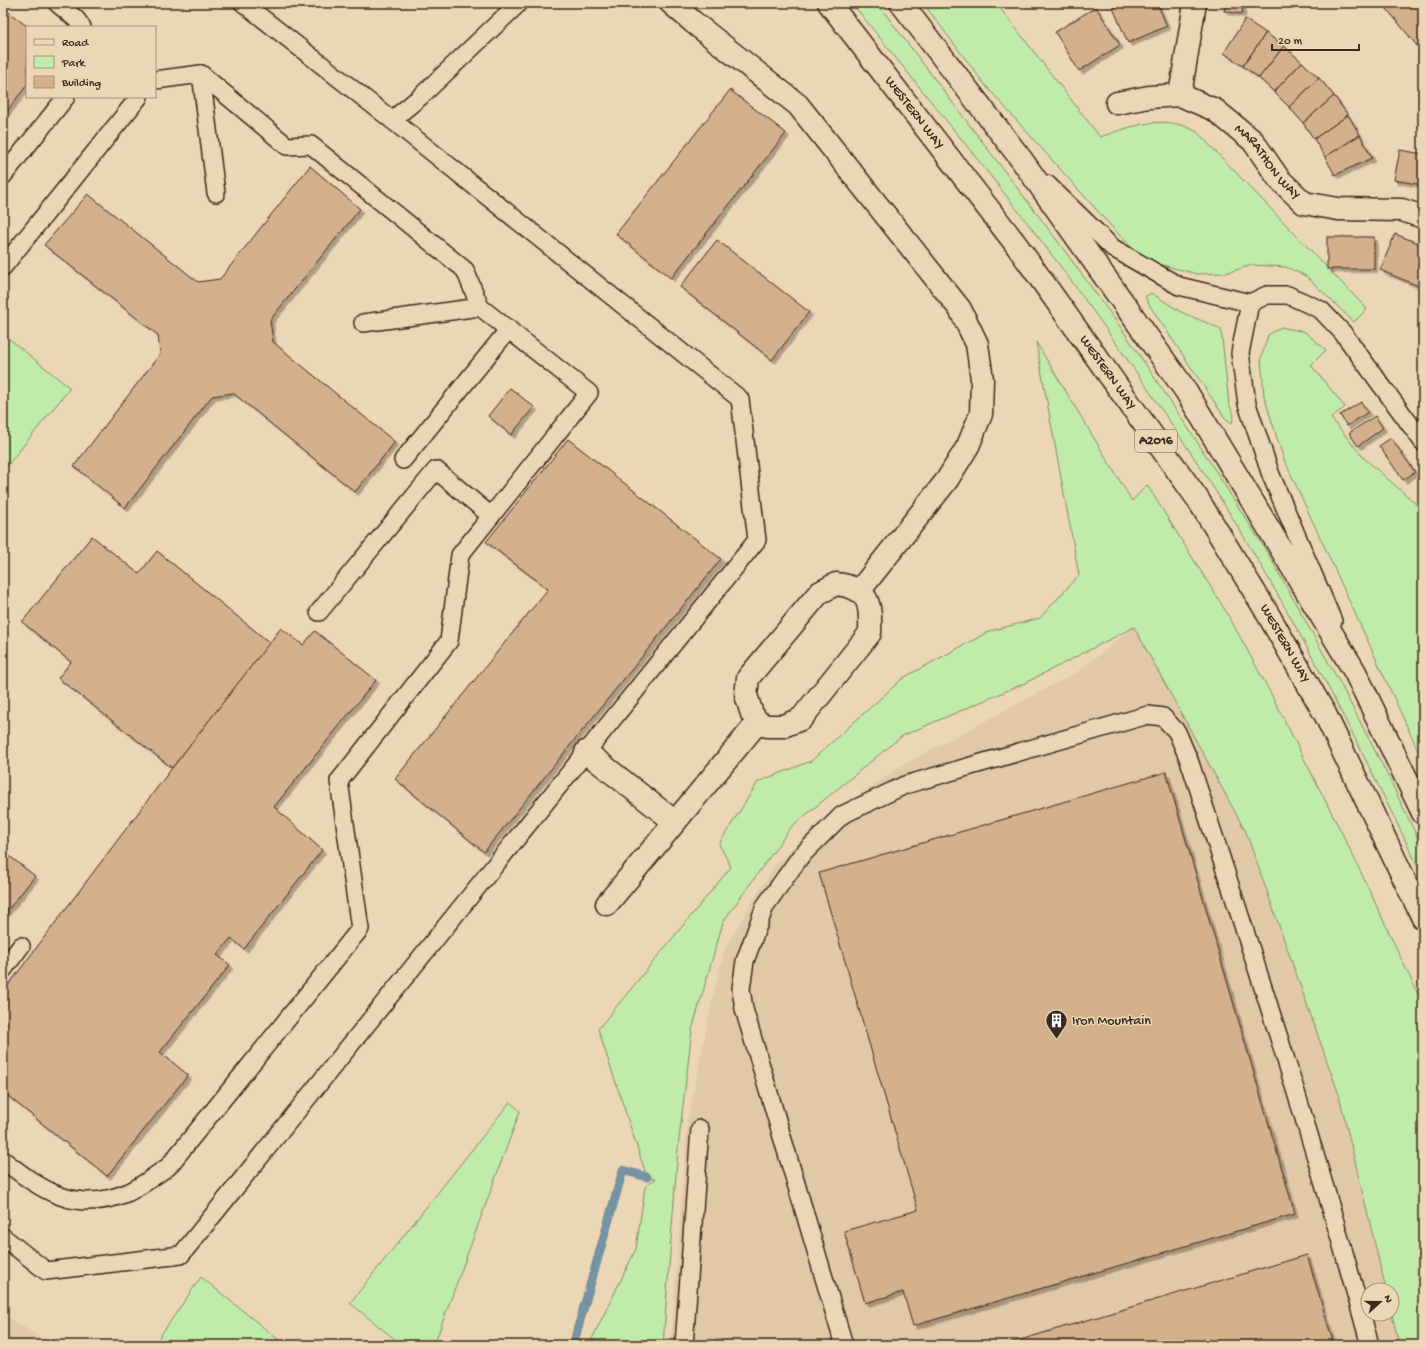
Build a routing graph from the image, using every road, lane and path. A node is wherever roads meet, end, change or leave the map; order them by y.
1 (57, 3) edge
2 (243, 3) edge
3 (519, 3) edge
4 (671, 3) edge
5 (829, 3) edge
6 (901, 3) edge
7 (1195, 3) edge
8 (81, 26) edge
9 (201, 74) junction
10 (156, 80) edge
11 (1180, 95) junction
12 (65, 98) edge
13 (138, 98) edge
14 (1117, 103) dead end
15 (392, 120) junction
16 (1021, 159) junction
17 (3, 176) edge
18 (216, 193) dead end
19 (1423, 217) edge
20 (3, 267) edge
21 (1250, 303) junction
22 (480, 307) junction
23 (363, 323) dead end
24 (509, 329) junction
25 (1423, 442) edge
26 (403, 460) dead end
27 (491, 516) junction
28 (860, 590) junction
29 (319, 612) dead end
30 (1356, 672) junction
31 (758, 722) junction
32 (586, 752) junction
33 (1423, 813) edge
34 (675, 822) junction
35 (607, 904) dead end
36 (1423, 918) edge
37 (21, 946) dead end
38 (3, 970) edge
39 (700, 1129) dead end
40 (3, 1160) edge
41 (3, 1237) edge
42 (684, 1345) edge
43 (844, 1345) edge
44 (1370, 1345) edge

1 - 8 lane
2 - 15 lane
3 - 15 lane
4 - 28 main road
5 - 36 main road, WESTERN WAY / A2016
6 - 16 main road
7 - 11 main road
9 - 10 lane
9 - 18 lane
9 - 22 lane
11 - 14 main road, MARATHON WAY
11 - 19 main road, MARATHON WAY
12 - 17 lane
13 - 20 lane
15 - 32 lane
16 - 21 lane
16 - 30 main road
21 - 25 lane
21 - 30 lane
22 - 23 lane
22 - 24 lane
24 - 26 lane
24 - 27 lane
27 - 29 lane
27 - 40 lane
28 - 31 main road
28 - 31 main road
30 - 33 main road
31 - 34 main road
32 - 34 main road
32 - 41 lane
34 - 35 main road
37 - 38 lane
39 - 42 lane
43 - 44 lane

